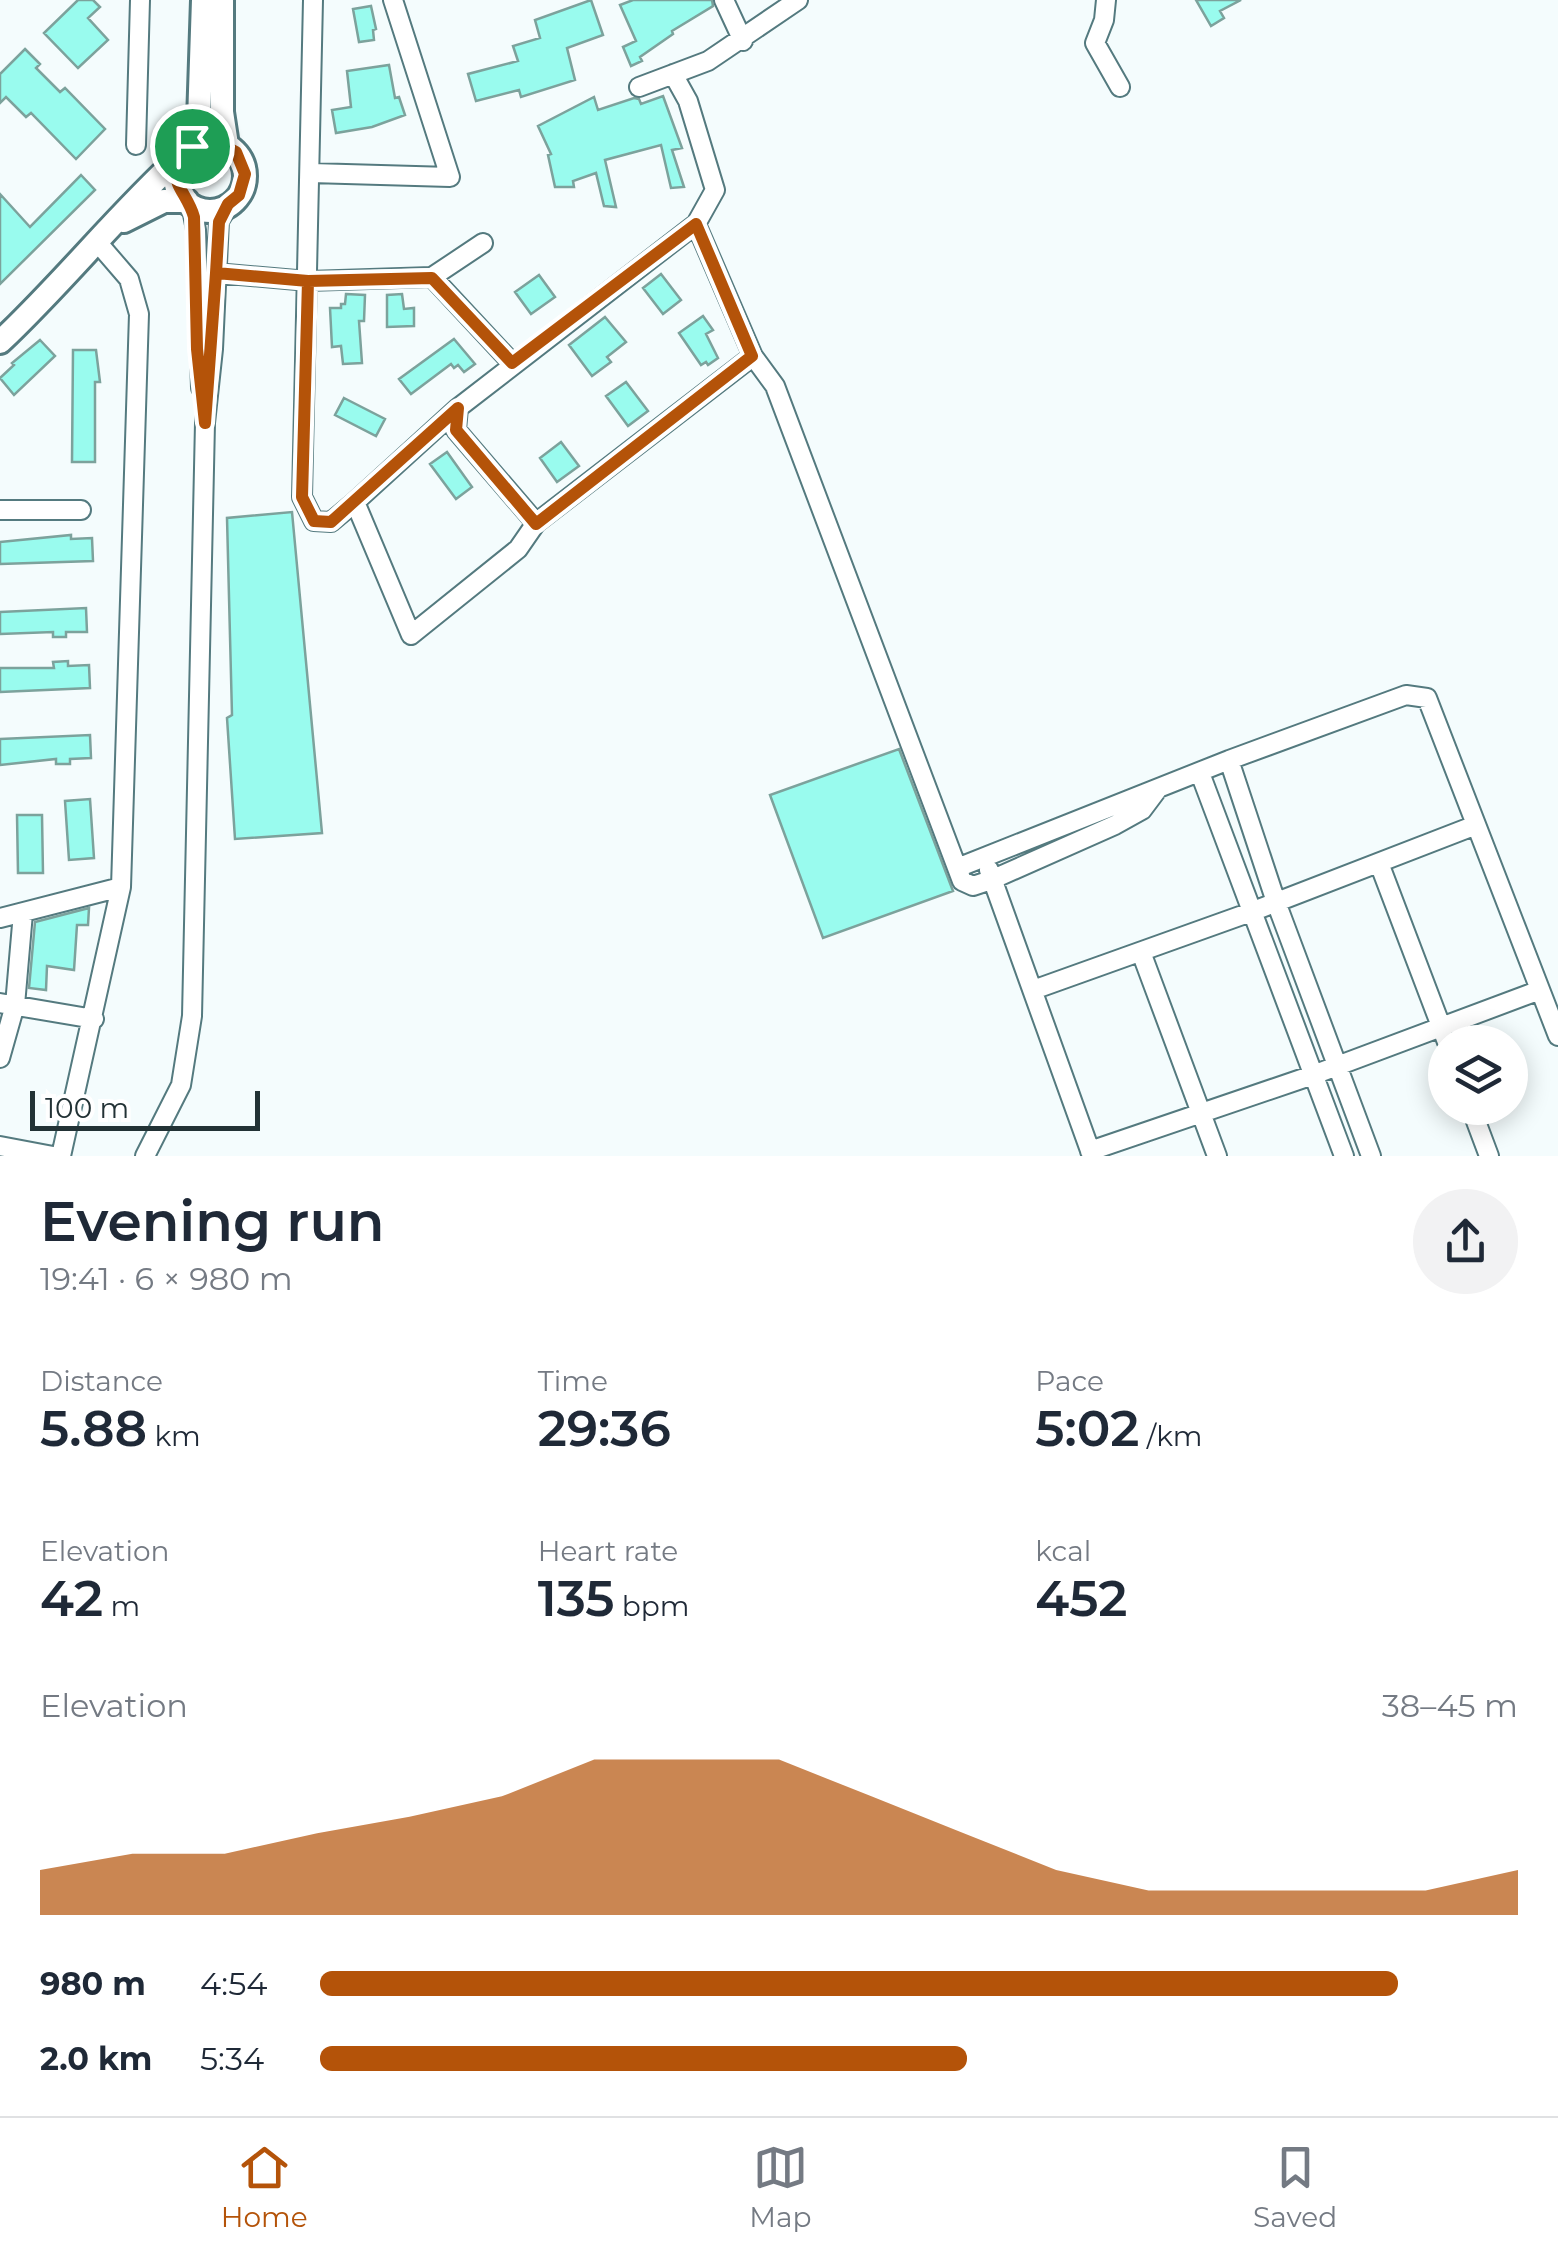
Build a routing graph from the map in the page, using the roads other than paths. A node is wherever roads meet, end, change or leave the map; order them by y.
1 (140, 0) edge
2 (203, 0) edge
3 (222, 0) edge
4 (314, 0) edge
5 (393, 0) edge
6 (724, 0) edge
7 (798, 0) edge
8 (1106, 0) edge
9 (771, 8) edge
10 (742, 41) junction
11 (673, 74) junction
12 (1120, 86) dead end
13 (639, 87) dead end
14 (136, 145) dead end
15 (227, 145) junction
16 (187, 150) junction
17 (311, 173) junction
18 (189, 202) junction
19 (228, 204) junction
20 (696, 224) junction
21 (105, 235) junction
22 (483, 243) dead end
23 (216, 273) junction
24 (432, 278) junction
25 (308, 281) junction
26 (0, 342) edge
27 (752, 356) junction
28 (512, 363) junction
29 (458, 408) junction
30 (205, 423) junction
31 (356, 502) junction
32 (0, 510) edge
33 (81, 510) dead end
34 (536, 524) junction
35 (1228, 760) junction
36 (1200, 773) junction
37 (1158, 789) junction
38 (1476, 825) junction
39 (984, 858) junction
40 (1379, 863) junction
41 (957, 868) junction
42 (991, 880) junction
43 (121, 887) junction
44 (1276, 902) junction
45 (22, 912) junction
46 (1251, 912) junction
47 (0, 918) edge
48 (1140, 952) junction
49 (1033, 990) junction
50 (1540, 990) junction
51 (7, 1004) edge
52 (94, 1019) junction
53 (1440, 1025) edge
54 (1465, 1025) edge
55 (1558, 1036) edge
56 (1428, 1040) edge
57 (0, 1058) edge
58 (1338, 1066) junction
59 (1313, 1075) junction
60 (1201, 1113) junction
61 (1477, 1125) edge
62 (0, 1146) edge
63 (1091, 1153) edge
64 (57, 1156) edge
65 (145, 1156) edge
66 (1217, 1156) edge
67 (1344, 1156) edge
68 (1371, 1156) edge
69 (1489, 1156) edge

1 - 14 street
2 - 16 main road
3 - 15 main road
4 - 17 street
5 - 17 street
6 - 10 street
7 - 9 street
8 - 12 street
9 - 10 street
10 - 11 street
11 - 13 street
11 - 20 street
15 - 16 main road
15 - 19 main road
16 - 18 main road
16 - 21 main road
17 - 25 street
18 - 19 main road
18 - 21 main road
18 - 30 street
19 - 23 street
20 - 27 street
20 - 28 street
21 - 26 main road
21 - 43 street
22 - 24 street
23 - 25 street
23 - 30 street
24 - 25 street
24 - 28 street
25 - 31 street
27 - 34 street
27 - 41 street
28 - 29 street
29 - 31 street
29 - 34 street
30 - 65 street
31 - 34 street
32 - 33 street
35 - 36 street
35 - 38 street
35 - 44 street
36 - 37 street
36 - 46 street
37 - 39 street
37 - 42 street
38 - 40 street
38 - 50 street
39 - 41 street
39 - 42 street
40 - 44 street
40 - 53 street
41 - 42 street
42 - 49 street
43 - 45 street
43 - 52 street
44 - 46 street
44 - 58 street
45 - 47 street
45 - 51 street
46 - 48 street
46 - 59 street
48 - 49 street
48 - 60 street
49 - 63 street
50 - 54 street
50 - 55 street
51 - 52 street
51 - 57 street
52 - 64 street
56 - 58 street
58 - 59 street
58 - 68 street
59 - 60 street
59 - 67 street
60 - 63 street
60 - 66 street
61 - 69 street
62 - 64 street

